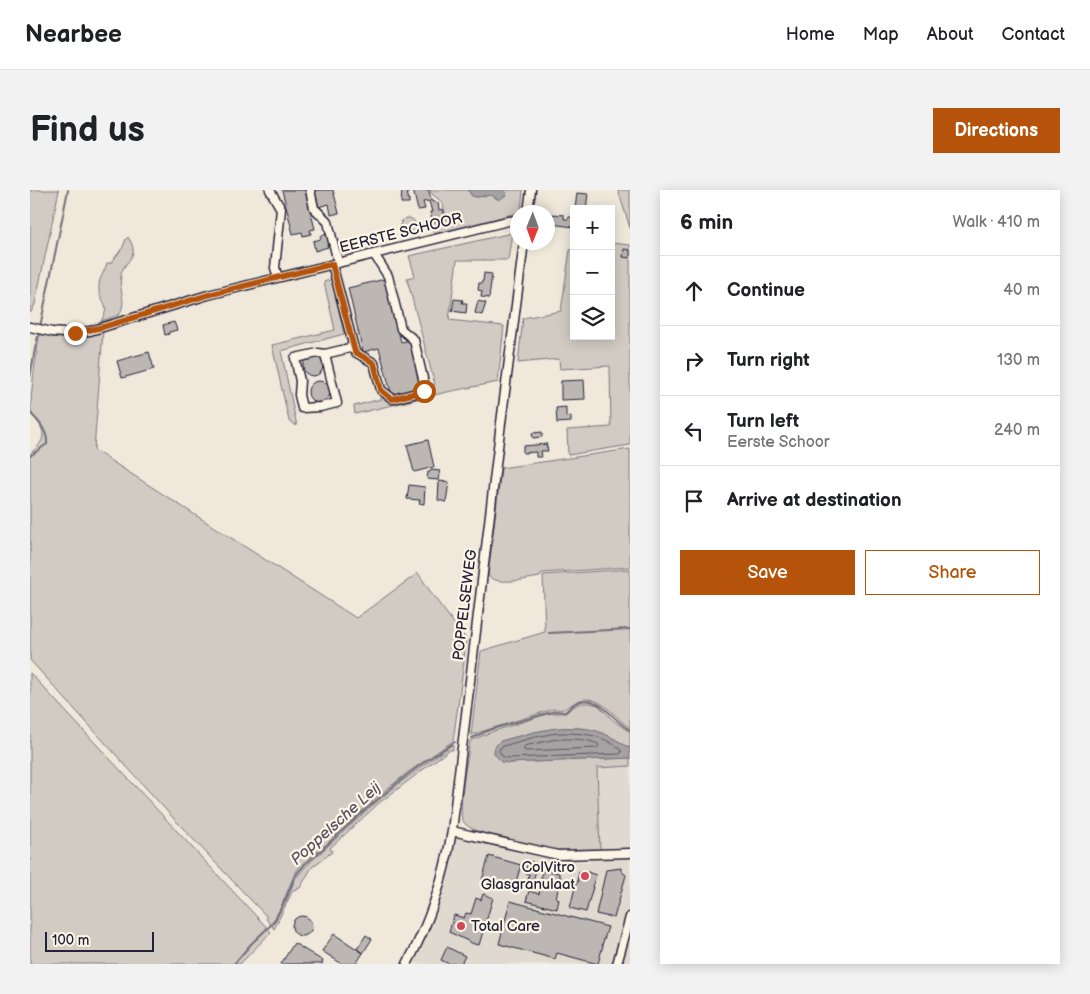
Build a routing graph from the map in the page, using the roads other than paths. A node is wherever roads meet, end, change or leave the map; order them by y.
1 (270, 190) edge
2 (310, 190) edge
3 (531, 190) edge
4 (529, 205) edge
5 (510, 221) edge
6 (523, 250) edge
7 (374, 254) junction
8 (335, 263) junction
9 (278, 278) junction
10 (31, 327) edge
11 (354, 347) junction
12 (325, 354) junction
13 (452, 831) junction
14 (630, 853) edge
15 (630, 917) edge
16 (407, 964) edge
17 (617, 964) edge

1 - 9 street
2 - 8 street
3 - 4 street
5 - 7 street, EERSTE SCHOOR
6 - 13 street, POPPELSEWEG
7 - 8 street, EERSTE SCHOOR
7 - 11 street
8 - 9 street, EERSTE SCHOOR
8 - 11 street
9 - 10 street, EERSTE SCHOOR
11 - 12 street
12 - 12 street
13 - 14 street
13 - 16 street, POPPELSEWEG
15 - 17 street

